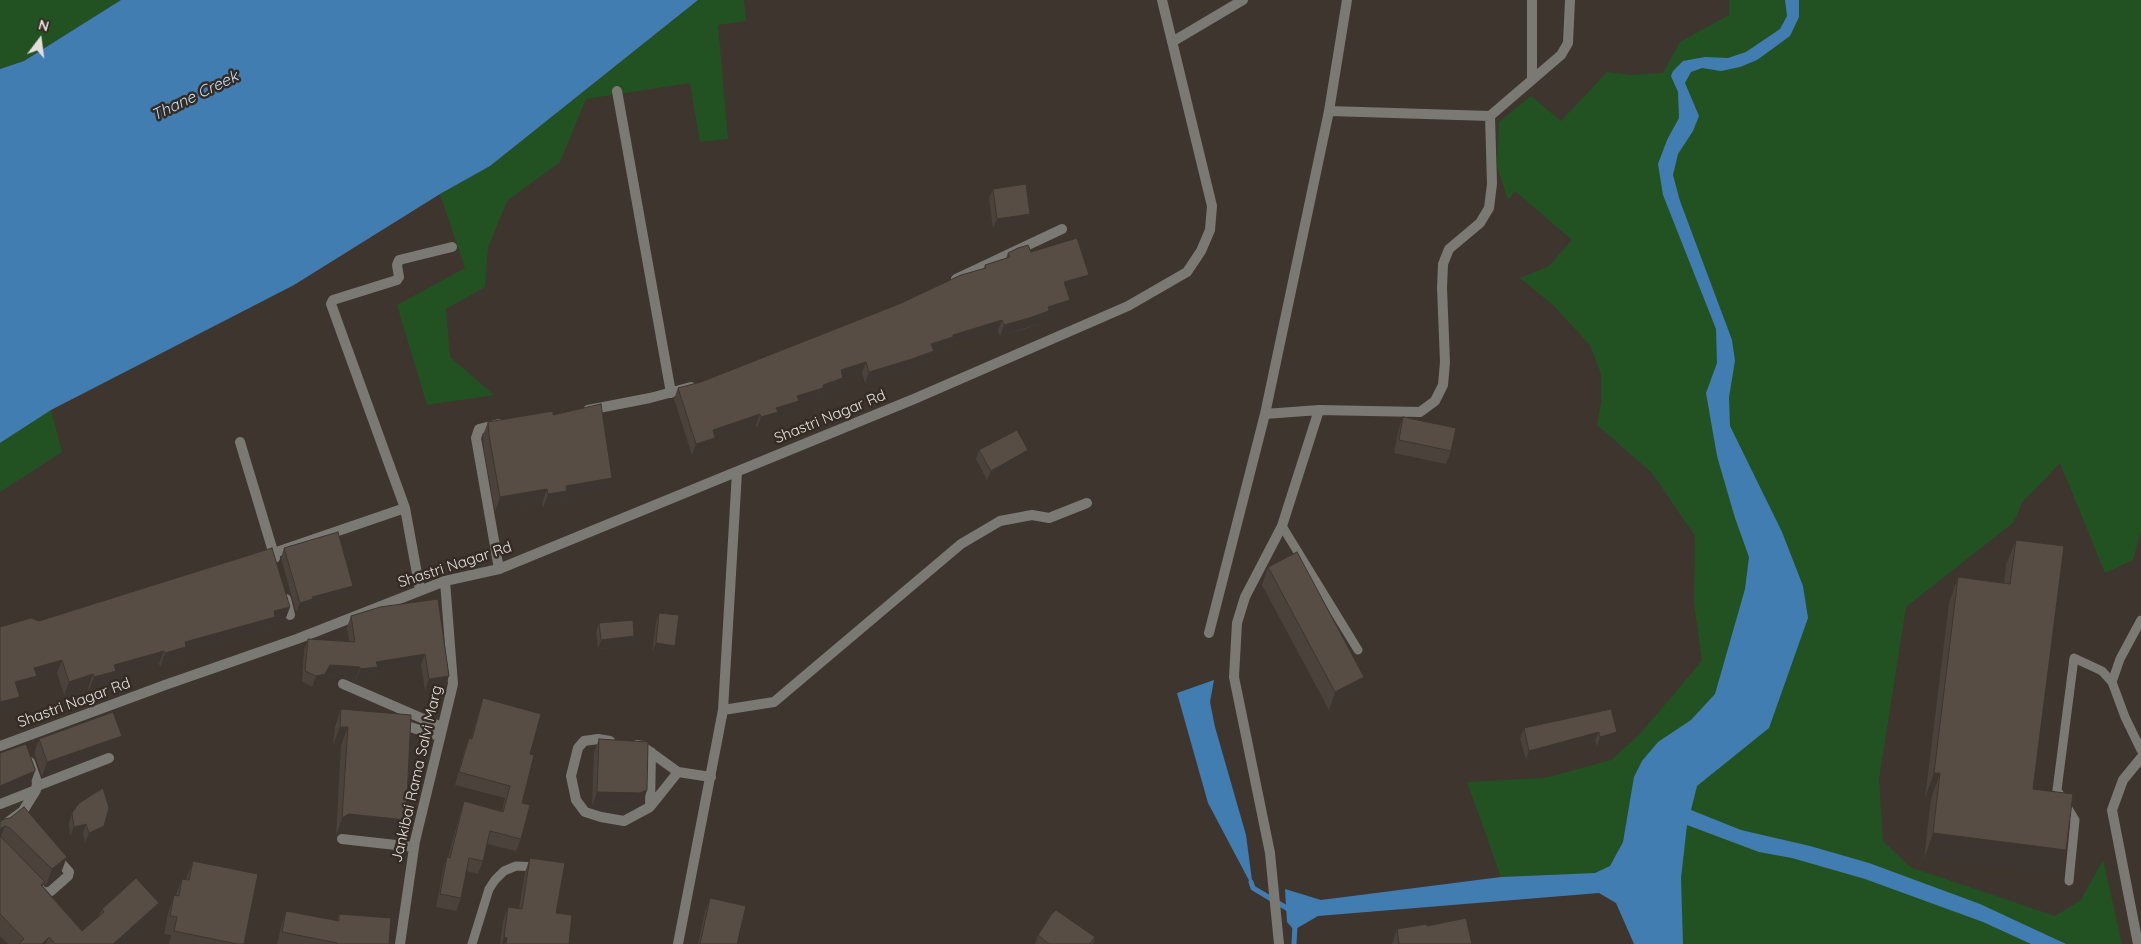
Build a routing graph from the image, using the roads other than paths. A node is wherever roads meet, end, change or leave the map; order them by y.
1 (1162, 0) edge
2 (1243, 0) edge
3 (1347, 0) edge
4 (1532, 0) edge
5 (1570, 0) edge
6 (1172, 42) junction
7 (1532, 80) junction
8 (617, 91) dead end
9 (1328, 111) junction
10 (1490, 116) junction
11 (1062, 229) dead end
12 (452, 247) dead end
13 (945, 284) edge
14 (703, 383) edge
15 (671, 393) junction
16 (1319, 410) junction
17 (580, 411) edge
18 (1265, 414) junction
19 (505, 423) edge
20 (240, 442) dead end
21 (737, 472) junction
22 (1087, 503) dead end
23 (405, 508) junction
24 (1282, 526) junction
25 (273, 553) junction
26 (254, 559) edge
27 (499, 569) junction
28 (278, 571) edge
29 (445, 580) junction
30 (283, 588) edge
31 (420, 590) junction
32 (290, 615) edge
33 (2141, 620) edge
34 (1209, 633) dead end
35 (1358, 650) dead end
36 (2112, 682) junction
37 (343, 684) dead end
38 (723, 710) junction
39 (392, 726) edge
40 (441, 732) junction
41 (22, 738) junction
42 (0, 746) edge
43 (2141, 750) edge
44 (651, 752) junction
45 (109, 758) dead end
46 (2141, 758) edge
47 (678, 772) junction
48 (712, 777) junction
49 (37, 788) junction
50 (0, 804) edge
51 (650, 807) junction
52 (0, 828) edge
53 (342, 839) dead end
54 (414, 847) junction
55 (50, 850) edge
56 (546, 868) edge
57 (32, 880) edge
58 (2069, 880) dead end
59 (400, 944) edge
60 (472, 944) edge
61 (678, 944) edge
62 (1279, 944) edge
63 (2138, 944) edge

1 - 6 street, Shastri Nagar Rd
2 - 6 street
3 - 9 street
4 - 7 street
5 - 7 street
6 - 21 street, Shastri Nagar Rd
7 - 10 street
8 - 15 street
9 - 10 street
9 - 18 street
10 - 16 street
11 - 13 street
12 - 23 street
14 - 15 street
15 - 17 street
16 - 18 street
16 - 24 street
18 - 34 street
19 - 27 street
20 - 25 street
21 - 27 street, Shastri Nagar Rd
21 - 38 street
22 - 38 street
23 - 25 street
23 - 31 street
24 - 35 lane
24 - 62 street
25 - 26 street
25 - 28 street
27 - 29 street, Shastri Nagar Rd
29 - 31 street, Shastri Nagar Rd
29 - 40 street, Jankibai Rama Salvi Marg
30 - 32 street
31 - 41 street, Shastri Nagar Rd
33 - 36 lane
36 - 43 lane
36 - 58 lane
37 - 40 street
38 - 48 street
39 - 40 street
40 - 54 street, Jankibai Rama Salvi Marg
41 - 42 street, Shastri Nagar Rd
41 - 49 street
44 - 47 street
44 - 51 street
44 - 51 street
45 - 49 street
46 - 63 street
47 - 48 street
47 - 51 street
48 - 61 street
49 - 50 street
49 - 52 street
53 - 54 street
54 - 59 street, Jankibai Rama Salvi Marg
55 - 57 street
56 - 60 lane

